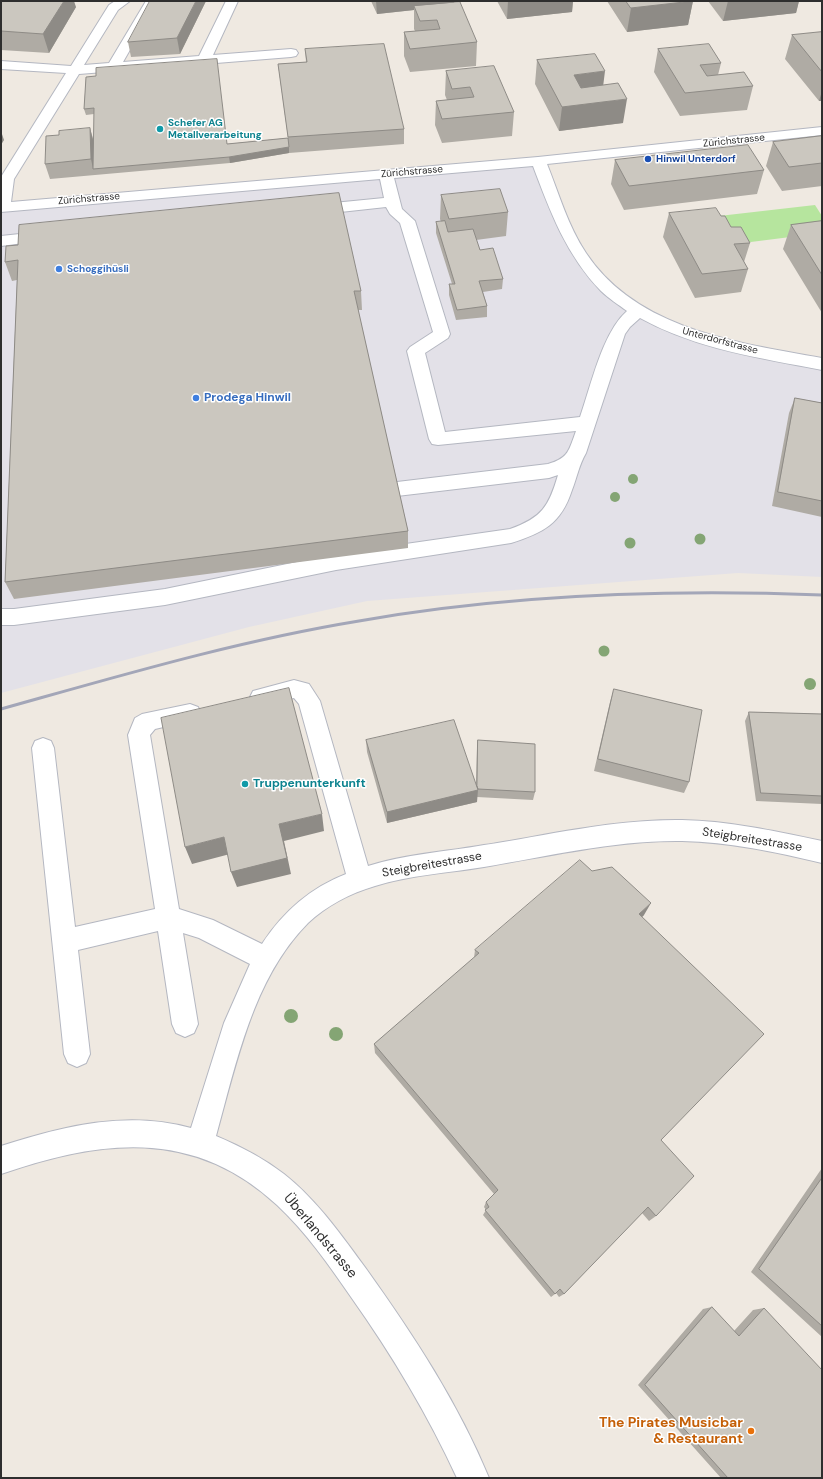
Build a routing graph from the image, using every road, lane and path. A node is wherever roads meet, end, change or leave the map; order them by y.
1 (124, 1) edge
2 (152, 1) edge
3 (232, 1) edge
4 (291, 53) dead end
5 (204, 60) junction
6 (1, 65) edge
7 (114, 66) junction
8 (75, 70) junction
9 (822, 131) edge
10 (538, 161) junction
11 (386, 174) junction
12 (393, 202) junction
13 (2, 207) edge
14 (295, 211) edge
15 (64, 235) edge
16 (1, 241) edge
17 (638, 311) junction
18 (822, 364) edge
19 (587, 423) junction
20 (571, 462) junction
21 (397, 489) edge
22 (1, 617) edge
23 (241, 701) edge
24 (211, 708) edge
25 (43, 748) dead end
26 (822, 852) edge
27 (360, 880) junction
28 (168, 917) junction
29 (64, 941) junction
30 (266, 959) junction
31 (185, 1024) dead end
32 (77, 1054) dead end
33 (200, 1143) junction
34 (1, 1160) edge
35 (473, 1478) edge

1 - 8 street
2 - 7 street
3 - 5 street
4 - 5 street
5 - 7 street
6 - 8 street
7 - 8 street
8 - 13 street
9 - 10 street, Zürichstrasse
10 - 11 street, Zürichstrasse
10 - 17 street, Unterdorfstrasse
11 - 12 street
11 - 13 street, Zürichstrasse
12 - 14 street
12 - 19 street
15 - 16 street
17 - 18 street, Unterdorfstrasse
17 - 19 street
19 - 20 street
20 - 21 street
20 - 22 street
23 - 27 street
24 - 28 street
25 - 29 street
26 - 27 street, Steigbreitestrasse
27 - 30 street, Steigbreitestrasse
28 - 29 street
28 - 30 street
28 - 31 street
29 - 32 street
30 - 33 street, Steigbreitestrasse
33 - 34 street, Überlandstrasse
33 - 35 street, Überlandstrasse

